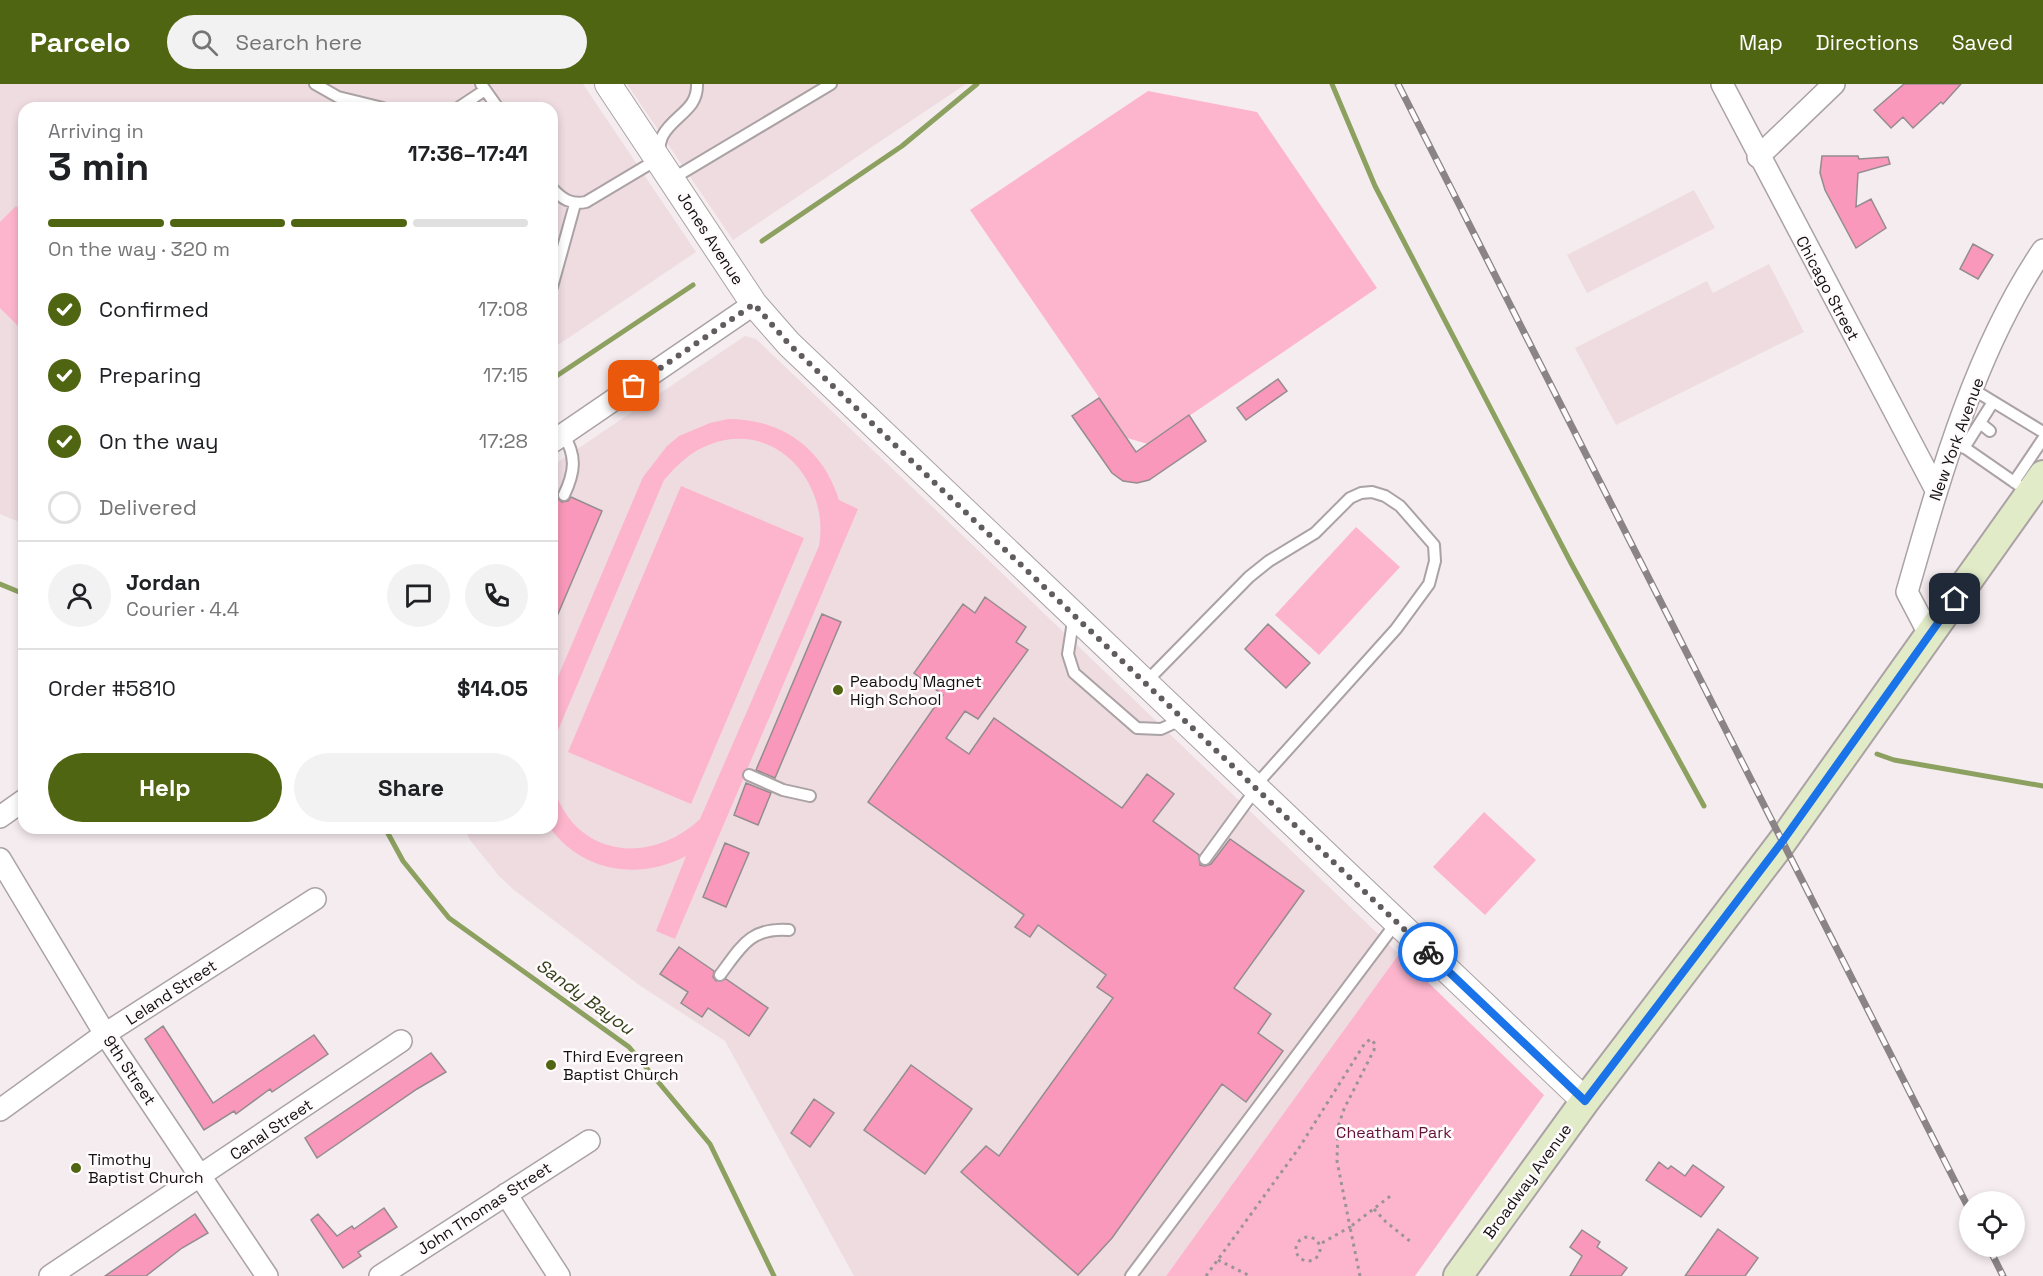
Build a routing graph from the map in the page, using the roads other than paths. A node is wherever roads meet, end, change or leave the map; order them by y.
1 (315, 84) edge
2 (608, 84) edge
3 (697, 84) edge
4 (831, 84) edge
5 (1722, 84) edge
6 (1834, 84) edge
7 (483, 87) edge
8 (358, 102) edge
9 (465, 102) edge
10 (494, 102) edge
11 (1758, 157) junction
12 (665, 169) junction
13 (558, 194) edge
14 (575, 204) junction
15 (2043, 250) edge
16 (558, 265) edge
17 (754, 304) junction
18 (1974, 390) junction
19 (1993, 402) junction
20 (1980, 423) junction
21 (1990, 430) dead end
22 (2043, 432) edge
23 (558, 438) edge
24 (2043, 439) edge
25 (1959, 445) junction
26 (2028, 472) edge
27 (1936, 490) junction
28 (564, 495) dead end
29 (1074, 615) junction
30 (1929, 634) junction
31 (1145, 683) junction
32 (1183, 719) junction
33 (749, 775) dead end
34 (1255, 788) junction
35 (810, 796) dead end
36 (18, 804) edge
37 (0, 817) edge
38 (0, 859) edge
39 (1205, 859) dead end
40 (315, 899) dead end
41 (1397, 922) junction
42 (789, 930) dead end
43 (720, 975) dead end
44 (105, 1034) junction
45 (401, 1041) dead end
46 (1585, 1101) junction
47 (0, 1110) edge
48 (589, 1141) dead end
49 (201, 1176) junction
50 (506, 1194) junction
51 (50, 1276) edge
52 (267, 1276) edge
53 (380, 1276) edge
54 (559, 1276) edge
55 (1131, 1276) edge
56 (1458, 1276) edge

1 - 8 lane
2 - 12 street, Jones Avenue
3 - 12 lane
4 - 12 lane
5 - 11 street, Chicago Street
6 - 11 street
7 - 9 lane
7 - 10 lane
11 - 27 street, Chicago Street
12 - 14 lane
12 - 17 street, Jones Avenue
13 - 14 lane
14 - 16 lane
15 - 18 street, New York Avenue
17 - 23 street
17 - 29 street, Jones Avenue
18 - 19 lane
18 - 25 street, New York Avenue
19 - 20 lane
19 - 22 lane
20 - 21 lane
20 - 25 lane
23 - 28 lane
24 - 26 lane
25 - 26 lane
25 - 27 street, New York Avenue
26 - 30 main road, Broadway Avenue
27 - 30 street, New York Avenue
29 - 31 street, Jones Avenue
29 - 32 lane
30 - 46 main road, Broadway Avenue
31 - 32 street, Jones Avenue
31 - 34 lane
32 - 34 street, Jones Avenue
33 - 35 lane
34 - 39 lane
34 - 41 street, Jones Avenue
36 - 37 street
38 - 44 street, 9th Street
40 - 44 street, Leland Street
41 - 46 street, Jones Avenue
41 - 55 lane
42 - 43 lane
44 - 47 street, Leland Street
44 - 49 street, 9th Street
45 - 49 street, Canal Street
46 - 56 main road, Broadway Avenue
48 - 50 street, John Thomas Street
49 - 51 street, Canal Street
49 - 52 street, 9th Street
50 - 53 street, John Thomas Street
50 - 54 street

